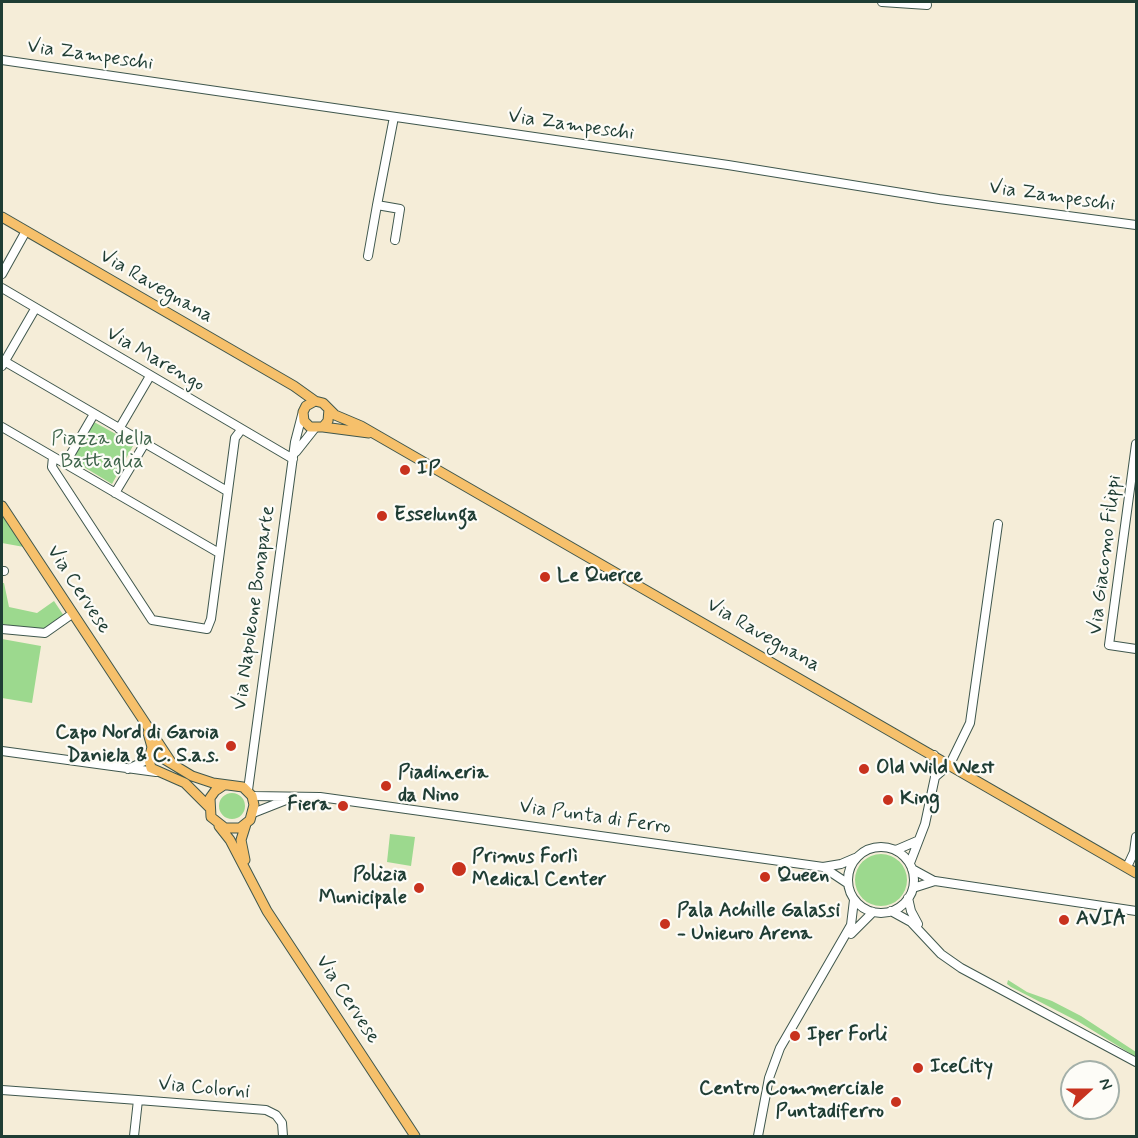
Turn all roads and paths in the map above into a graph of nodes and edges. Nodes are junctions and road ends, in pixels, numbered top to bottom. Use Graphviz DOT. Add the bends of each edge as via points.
graph roads {
  1 [pos="882,2"];
  2 [pos="927,5"];
  3 [pos="2,60"];
  4 [pos="394,117"];
  5 [pos="377,205"];
  6 [pos="2,217"];
  7 [pos="1137,225"];
  8 [pos="26,231"];
  9 [pos="395,240"];
  10 [pos="368,256"];
  11 [pos="2,273"];
  12 [pos="2,288"];
  13 [pos="35,309"];
  14 [pos="3,363"];
  15 [pos="150,376"];
  16 [pos="294,386"];
  17 [pos="315,401"];
  18 [pos="329,409"];
  19 [pos="303,412"];
  20 [pos="94,414"];
  21 [pos="2,427"];
  22 [pos="319,427"];
  23 [pos="119,429"];
  24 [pos="241,430"];
  25 [pos="371,433"];
  26 [pos="145,443"];
  27 [pos="1137,444"];
  28 [pos="294,456"];
  29 [pos="53,457"];
  30 [pos="65,464"];
  31 [pos="227,491"];
  32 [pos="115,493"];
  33 [pos="2,506"];
  34 [pos="999,524"];
  35 [pos="219,553"];
  36 [pos="72,614"];
  37 [pos="2,629"];
  38 [pos="1137,649"];
  39 [pos="144,723"];
  40 [pos="2,751"];
  41 [pos="934,755"];
  42 [pos="149,759"];
  43 [pos="171,762"];
  44 [pos="950,764"];
  45 [pos="249,767"];
  46 [pos="126,770"];
  47 [pos="156,772"];
  48 [pos="935,777"];
  49 [pos="235,784"];
  50 [pos="224,785"];
  51 [pos="250,793"];
  52 [pos="297,796"];
  53 [pos="209,807"];
  54 [pos="253,813"];
  55 [pos="246,824"];
  56 [pos="219,826"];
  57 [pos="1137,837"];
  58 [pos="917,841"];
  59 [pos="896,850"];
  60 [pos="856,857"];
  61 [pos="911,866"];
  62 [pos="823,867"];
  63 [pos="1126,867"];
  64 [pos="1137,873"];
  65 [pos="935,881"];
  66 [pos="252,882"];
  67 [pos="847,883"];
  68 [pos="913,888"];
  69 [pos="908,898"];
  70 [pos="854,900"];
  71 [pos="891,911"];
  72 [pos="1137,911"];
  73 [pos="873,912"];
  74 [pos="931,943"];
  75 [pos="837,951"];
  76 [pos="1137,1064"];
  77 [pos="2,1090"];
  78 [pos="138,1100"];
  79 [pos="134,1137"];
  80 [pos="283,1137"];
  81 [pos="415,1137"];
  82 [pos="758,1137"];
  1 -- 2 [label="street"];
  3 -- 4 [label="street, Via Zampeschi"];
  4 -- 5 [label="street"];
  4 -- 7 [label="street, Via Zampeschi"];
  5 -- 9 [label="street" via="400,209"];
  5 -- 10 [label="street"];
  6 -- 8 [label="main road, Via Ravegnana"];
  8 -- 11 [label="street"];
  8 -- 16 [label="main road, Via Ravegnana"];
  12 -- 13 [label="street, Via Marengo"];
  13 -- 14 [label="street"];
  13 -- 15 [label="street, Via Marengo"];
  14 -- 20 [label="street"];
  15 -- 23 [label="street"];
  15 -- 24 [label="street, Via Marengo"];
  16 -- 17 [label="main road, Via Ravegnana"];
  16 -- 19 [label="main road"];
  17 -- 18 [label="main road"];
  17 -- 19 [label="main road"];
  18 -- 22 [label="main road" via="328,421"];
  18 -- 25 [label="main road, Via Ravegnana"];
  19 -- 22 [label="main road" via="307,424"];
  19 -- 28 [label="street, Via Napoleone Bonaparte"];
  20 -- 23 [label="street"];
  20 -- 30 [label="street"];
  21 -- 29 [label="street"];
  22 -- 25 [label="main road, Via Ravegnana"];
  22 -- 28 [label="street, Via Napoleone Bonaparte"];
  23 -- 26 [label="street"];
  24 -- 28 [label="street, Via Marengo"];
  24 -- 31 [label="street" via="235,438"];
  25 -- 41 [label="main road, Via Ravegnana"];
  26 -- 31 [label="street"];
  26 -- 32 [label="street"];
  27 -- 38 [label="street, Via Giacomo Filippi" via="1109,645"];
  28 -- 45 [label="street, Via Napoleone Bonaparte"];
  29 -- 30 [label="street"];
  29 -- 35 [label="street" via="52,467 152,620 207,629"];
  30 -- 32 [label="street"];
  31 -- 35 [label="street"];
  32 -- 35 [label="street"];
  33 -- 36 [label="main road, Via Cervese"];
  34 -- 44 [label="street" via="970,723"];
  36 -- 37 [label="street" via="45,633"];
  36 -- 39 [label="main road, Via Cervese"];
  39 -- 42 [label="main road, Via Cervese" via="151,743"];
  39 -- 43 [label="main road, Via Cervese"];
  40 -- 46 [label="street"];
  41 -- 44 [label="main road, Via Ravegnana"];
  41 -- 48 [label="street"];
  42 -- 43 [label="main road, Via Cervese" via="159,756"];
  42 -- 46 [label="street"];
  42 -- 47 [label="main road, Via Cervese"];
  43 -- 50 [label="main road, Via Cervese" via="192,776"];
  44 -- 48 [label="street"];
  44 -- 63 [label="main road, Via Ravegnana"];
  45 -- 49 [label="street"];
  45 -- 51 [label="street, Via Napoleone Bonaparte"];
  46 -- 47 [label="street"];
  47 -- 53 [label="main road, Via Cervese" via="185,783"];
  48 -- 58 [label="street" via="925,824"];
  49 -- 50 [label="main road, Via Cervese"];
  49 -- 51 [label="main road, Via Cervese"];
  50 -- 53 [label="main road" via="212,794"];
  51 -- 52 [label="street, Via Punta di Ferro"];
  51 -- 54 [label="main road"];
  52 -- 54 [label="street, Via Punta di Ferro"];
  52 -- 62 [label="street, Via Punta di Ferro"];
  53 -- 56 [label="main road, Via Cervese"];
  54 -- 55 [label="main road, Via Cervese"];
  55 -- 56 [label="main road" via="233,829"];
  55 -- 66 [label="main road, Via Cervese" via="241,840"];
  56 -- 66 [label="main road, Via Cervese"];
  57 -- 63 [label="street"];
  58 -- 59 [label="street"];
  58 -- 61 [label="street"];
  59 -- 60 [label="street" via="875,846"];
  59 -- 61 [label="street"];
  60 -- 62 [label="street"];
  60 -- 67 [label="street"];
  61 -- 65 [label="street"];
  61 -- 68 [label="street"];
  62 -- 67 [label="street, Via Punta di Ferro"];
  63 -- 64 [label="main road, Via Ravegnana"];
  65 -- 68 [label="street"];
  65 -- 72 [label="street"];
  66 -- 81 [label="main road, Via Cervese"];
  67 -- 70 [label="street"];
  68 -- 69 [label="street"];
  69 -- 71 [label="street"];
  69 -- 74 [label="street" via="913,917"];
  70 -- 73 [label="street"];
  70 -- 75 [label="street" via="851,925"];
  71 -- 73 [label="street"];
  71 -- 74 [label="street" via="911,922"];
  73 -- 75 [label="street"];
  74 -- 76 [label="street" via="960,968"];
  75 -- 82 [label="street" via="780,1048 769,1078"];
  77 -- 78 [label="street, Via Colorni"];
  78 -- 79 [label="street"];
  78 -- 80 [label="street, Via Colorni" via="266,1110 282,1123"];
}
